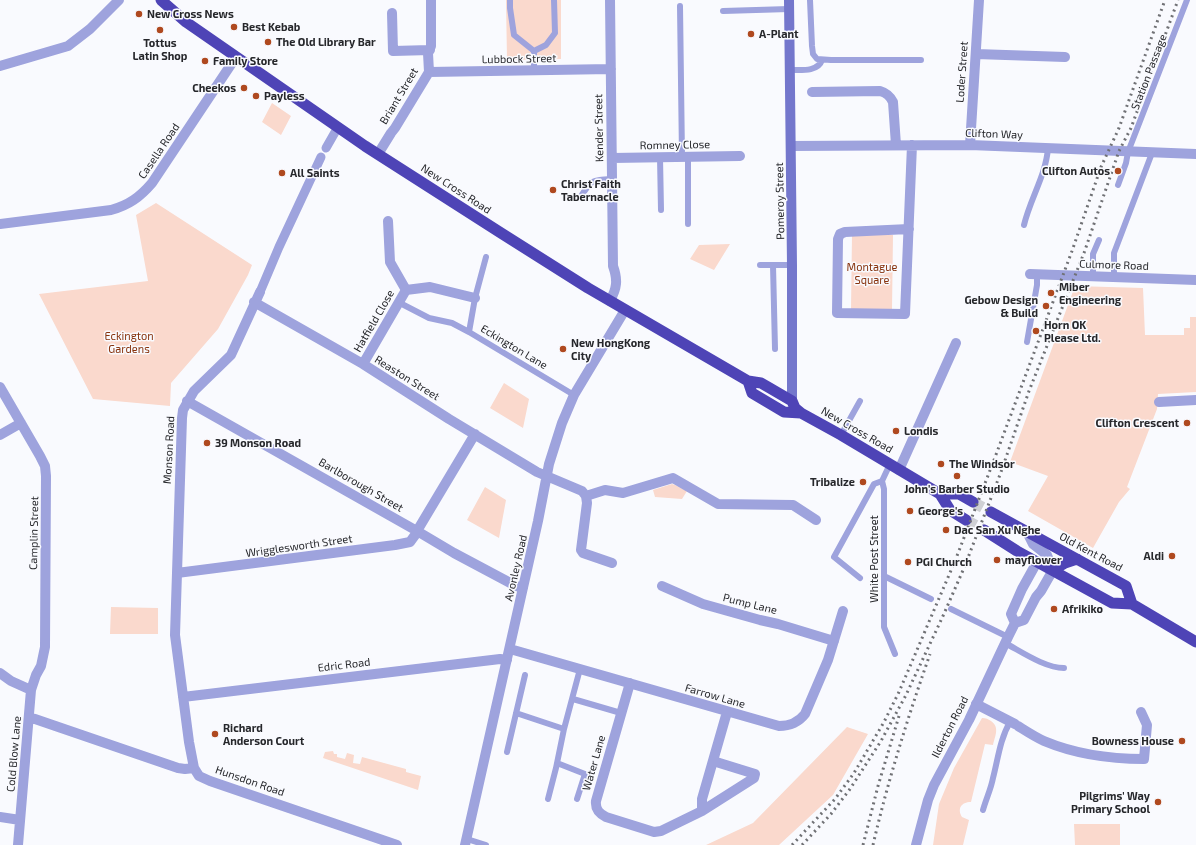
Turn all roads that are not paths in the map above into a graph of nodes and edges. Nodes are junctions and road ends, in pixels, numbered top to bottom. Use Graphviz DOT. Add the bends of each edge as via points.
graph roads {
  1 [pos="119,0"];
  2 [pos="161,0"];
  3 [pos="431,0"];
  4 [pos="510,0"];
  5 [pos="554,0"];
  6 [pos="610,0"];
  7 [pos="810,0"];
  8 [pos="979,0"];
  9 [pos="1187,0"];
  10 [pos="789,5"];
  11 [pos="680,6"];
  12 [pos="723,11"];
  13 [pos="392,13"];
  14 [pos="430,50"];
  15 [pos="534,51"];
  16 [pos="976,54"];
  17 [pos="236,57"];
  18 [pos="1065,57"];
  19 [pos="822,60"];
  20 [pos="921,60"];
  21 [pos="0,66"];
  22 [pos="611,69"];
  23 [pos="534,70"];
  24 [pos="790,70"];
  25 [pos="429,72"];
  26 [pos="812,92"];
  27 [pos="338,127"];
  28 [pos="896,145"];
  29 [pos="912,145"];
  30 [pos="970,145"];
  31 [pos="791,146"];
  32 [pos="326,148"];
  33 [pos="1048,148"];
  34 [pos="1128,152"];
  35 [pos="1152,153"];
  36 [pos="378,154"];
  37 [pos="1196,154"];
  38 [pos="321,156"];
  39 [pos="740,156"];
  40 [pos="660,157"];
  41 [pos="685,157"];
  42 [pos="612,158"];
  43 [pos="612,179"];
  44 [pos="1118,185"];
  45 [pos="580,198"];
  46 [pos="661,210"];
  47 [pos="388,221"];
  48 [pos="0,224"];
  49 [pos="688,224"];
  50 [pos="1024,226"];
  51 [pos="909,229"];
  52 [pos="1099,240"];
  53 [pos="486,257"];
  54 [pos="760,265"];
  55 [pos="773,265"];
  56 [pos="792,265"];
  57 [pos="1034,274"];
  58 [pos="1093,276"];
  59 [pos="1114,277"];
  60 [pos="1196,280"];
  61 [pos="406,290"];
  62 [pos="260,292"];
  63 [pos="475,298"];
  64 [pos="610,301"];
  65 [pos="254,302"];
  66 [pos="398,302"];
  67 [pos="625,310"];
  68 [pos="469,332"];
  69 [pos="1027,342"];
  70 [pos="956,343"];
  71 [pos="775,349"];
  72 [pos="363,364"];
  73 [pos="748,382"];
  74 [pos="0,387"];
  75 [pos="574,395"];
  76 [pos="1196,400"];
  77 [pos="187,401"];
  78 [pos="792,401"];
  79 [pos="860,401"];
  80 [pos="1159,402"];
  81 [pos="800,413"];
  82 [pos="21,423"];
  83 [pos="475,434"];
  84 [pos="0,435"];
  85 [pos="841,435"];
  86 [pos="895,467"];
  87 [pos="547,476"];
  88 [pos="882,481"];
  89 [pos="940,494"];
  90 [pos="586,496"];
  91 [pos="973,502"];
  92 [pos="991,512"];
  93 [pos="816,520"];
  94 [pos="966,520"];
  95 [pos="984,530"];
  96 [pos="418,531"];
  97 [pos="1027,532"];
  98 [pos="1077,559"];
  99 [pos="1037,562"];
  100 [pos="612,563"];
  101 [pos="1053,570"];
  102 [pos="177,573"];
  103 [pos="884,576"];
  104 [pos="860,578"];
  105 [pos="662,586"];
  106 [pos="523,588"];
  107 [pos="932,599"];
  108 [pos="1132,604"];
  109 [pos="951,609"];
  110 [pos="843,611"];
  111 [pos="1015,623"];
  112 [pos="1006,640"];
  113 [pos="834,641"];
  114 [pos="1196,642"];
  115 [pos="510,649"];
  116 [pos="894,654"];
  117 [pos="507,660"];
  118 [pos="1064,668"];
  119 [pos="580,669"];
  120 [pos="0,673"];
  121 [pos="525,675"];
  122 [pos="630,683"];
  123 [pos="31,690"];
  124 [pos="183,697"];
  125 [pos="573,698"];
  126 [pos="976,704"];
  127 [pos="727,712"];
  128 [pos="1141,712"];
  129 [pos="516,713"];
  130 [pos="621,713"];
  131 [pos="29,718"];
  132 [pos="1014,724"];
  133 [pos="564,729"];
  134 [pos="507,752"];
  135 [pos="713,761"];
  136 [pos="558,762"];
  137 [pos="194,768"];
  138 [pos="548,799"];
  139 [pos="577,799"];
  140 [pos="984,810"];
  141 [pos="702,811"];
  142 [pos="0,817"];
  143 [pos="20,820"];
  144 [pos="466,842"];
  145 [pos="18,845"];
  146 [pos="397,845"];
  147 [pos="486,845"];
  148 [pos="916,845"];
  1 -- 21 [label="street" via="90,29 68,46"];
  2 -- 17 [label="highway, New Cross Road" via="186,22"];
  3 -- 14 [label="street, Briant Street"];
  4 -- 15 [label="lane" via="514,35"];
  5 -- 15 [label="lane" via="555,33 546,45"];
  6 -- 22 [label="street, Kender Street"];
  7 -- 19 [label="lane" via="813,54"];
  8 -- 16 [label="street, Loder Street"];
  9 -- 34 [label="lane, Station Passage"];
  10 -- 12 [label="lane"];
  10 -- 24 [label="main road, Pomeroy Street"];
  11 -- 41 [label="lane"];
  13 -- 14 [label="street" via="393,51"];
  14 -- 25 [label="street, Briant Street"];
  15 -- 23 [label="lane"];
  16 -- 18 [label="street"];
  16 -- 30 [label="street, Loder Street"];
  17 -- 27 [label="highway, New Cross Road"];
  17 -- 48 [label="street, Casella Road" via="152,183 137,199 111,210"];
  19 -- 20 [label="lane"];
  19 -- 24 [label="lane" via="821,64 814,68"];
  22 -- 23 [label="street, Lubbock Street"];
  22 -- 42 [label="street, Kender Street"];
  23 -- 25 [label="street, Lubbock Street"];
  24 -- 31 [label="main road, Pomeroy Street"];
  25 -- 36 [label="street, Briant Street"];
  26 -- 28 [label="street" via="886,93 893,102"];
  27 -- 32 [label="street, Monson Road"];
  27 -- 36 [label="highway, New Cross Road"];
  28 -- 29 [label="street, Clifton Way"];
  28 -- 31 [label="street, Clifton Way"];
  29 -- 30 [label="street, Clifton Way"];
  29 -- 51 [label="street"];
  30 -- 33 [label="street, Clifton Way"];
  31 -- 56 [label="main road, Pomeroy Street"];
  32 -- 38 [label="lane, Monson Road"];
  33 -- 34 [label="street, Clifton Way"];
  33 -- 50 [label="lane" via="1045,166"];
  34 -- 35 [label="street, Clifton Way"];
  34 -- 44 [label="lane, Station Passage"];
  35 -- 37 [label="street, Clifton Way"];
  35 -- 59 [label="lane" via="1114,253"];
  36 -- 64 [label="highway, New Cross Road"];
  38 -- 62 [label="street, Monson Road"];
  39 -- 41 [label="street, Romney Close"];
  40 -- 41 [label="street, Romney Close"];
  40 -- 42 [label="street, Romney Close"];
  40 -- 46 [label="lane"];
  41 -- 49 [label="lane"];
  42 -- 43 [label="street, Kender Street"];
  43 -- 45 [label="lane" via="593,181 588,184"];
  43 -- 64 [label="street, Kender Street" via="613,266 616,290"];
  47 -- 61 [label="street, Hatfield Close" via="390,262"];
  51 -- 51 [label="street" via="905,314 837,313 840,234"];
  52 -- 58 [label="lane" via="1093,254"];
  53 -- 63 [label="lane, Eckington Lane"];
  54 -- 55 [label="lane"];
  55 -- 56 [label="lane"];
  55 -- 71 [label="lane"];
  56 -- 78 [label="main road, Pomeroy Street"];
  57 -- 58 [label="street, Culmore Road"];
  57 -- 69 [label="lane" via="1037,285"];
  58 -- 59 [label="street, Culmore Road"];
  59 -- 60 [label="street, Culmore Road"];
  61 -- 63 [label="street, Hatfield Close" via="430,287"];
  61 -- 66 [label="street, Hatfield Close"];
  62 -- 65 [label="street, Monson Road"];
  63 -- 68 [label="lane, Eckington Lane"];
  64 -- 67 [label="highway, New Cross Road"];
  65 -- 72 [label="street, Reaston Street"];
  65 -- 77 [label="street, Monson Road" via="231,355"];
  66 -- 68 [label="lane" via="429,318 452,323"];
  66 -- 72 [label="street, Hatfield Close"];
  67 -- 73 [label="highway, New Cross Road"];
  67 -- 75 [label="street, Avonley Road"];
  68 -- 75 [label="lane, Eckington Lane"];
  70 -- 86 [label="street"];
  72 -- 83 [label="street, Reaston Street"];
  73 -- 78 [label="highway, New Cross Road" via="761,383"];
  73 -- 81 [label="highway, New Cross Road" via="752,393 784,412"];
  74 -- 82 [label="street, Camplin Street"];
  75 -- 87 [label="street, Avonley Road" via="562,423"];
  76 -- 80 [label="street"];
  77 -- 96 [label="street, Barlborough Street"];
  77 -- 102 [label="street, Monson Road" via="182,418"];
  78 -- 81 [label="highway, New Cross Road"];
  79 -- 85 [label="lane"];
  81 -- 85 [label="highway, New Cross Road"];
  82 -- 84 [label="street"];
  82 -- 123 [label="street, Camplin Street" via="45,466 46,476 45,647 41,666"];
  83 -- 87 [label="street, Reaston Street"];
  83 -- 96 [label="street, Wrigglesworth Street"];
  85 -- 86 [label="highway, New Cross Road"];
  86 -- 88 [label="lane"];
  86 -- 89 [label="highway"];
  87 -- 90 [label="street, Reaston Street" via="582,491"];
  87 -- 106 [label="street, Avonley Road"];
  88 -- 103 [label="lane, White Post Street"];
  88 -- 104 [label="lane" via="872,487 834,557"];
  89 -- 91 [label="highway" via="959,494"];
  89 -- 94 [label="highway" via="950,510"];
  90 -- 93 [label="street" via="605,490 623,493 673,478 718,504 793,505"];
  90 -- 100 [label="street" via="581,550"];
  92 -- 97 [label="highway, Old Kent Road"];
  95 -- 99 [label="highway"];
  96 -- 102 [label="street, Wrigglesworth Street" via="410,542 400,544"];
  96 -- 106 [label="street, Barlborough Street" via="454,553"];
  97 -- 98 [label="highway, Old Kent Road"];
  97 -- 101 [label="street, Old Kent Road" via="1033,544 1047,555"];
  98 -- 101 [label="highway"];
  98 -- 108 [label="highway, Old Kent Road" via="1126,586"];
  99 -- 101 [label="highway"];
  99 -- 111 [label="street, Ilderton Road" via="1011,614"];
  101 -- 108 [label="highway" via="1112,603"];
  101 -- 111 [label="street, Ilderton Road" via="1024,620"];
  102 -- 124 [label="street, Monson Road" via="175,635"];
  103 -- 107 [label="lane"];
  103 -- 116 [label="lane, White Post Street" via="884,627"];
  105 -- 113 [label="street, Pump Lane" via="703,604"];
  106 -- 115 [label="street, Avonley Road"];
  108 -- 114 [label="highway"];
  109 -- 112 [label="lane"];
  110 -- 113 [label="street, Farrow Lane"];
  111 -- 112 [label="street, Ilderton Road"];
  112 -- 118 [label="lane" via="1045,664"];
  112 -- 126 [label="street, Ilderton Road"];
  113 -- 127 [label="street, Farrow Lane" via="805,714 794,724 778,726"];
  115 -- 117 [label="street, Avonley Road"];
  115 -- 119 [label="street, Farrow Lane"];
  117 -- 124 [label="street, Edric Road"];
  117 -- 144 [label="street, Avonley Road"];
  119 -- 122 [label="street, Farrow Lane"];
  119 -- 125 [label="lane"];
  120 -- 123 [label="street"];
  121 -- 129 [label="lane"];
  122 -- 127 [label="street, Farrow Lane"];
  122 -- 130 [label="street, Water Lane"];
  123 -- 131 [label="street, Cold Blow Lane"];
  124 -- 137 [label="street, Monson Road"];
  125 -- 130 [label="lane"];
  125 -- 133 [label="lane"];
  126 -- 132 [label="street"];
  126 -- 148 [label="street, Ilderton Road" via="934,785"];
  127 -- 135 [label="street"];
  128 -- 132 [label="street" via="1146,725 1144,759 1121,759 1081,752 1044,741"];
  129 -- 133 [label="lane"];
  129 -- 134 [label="lane"];
  130 -- 141 [label="street, Water Lane" via="596,802 600,814 661,832"];
  131 -- 137 [label="street" via="178,768"];
  131 -- 143 [label="street, Cold Blow Lane"];
  132 -- 140 [label="lane" via="1001,742"];
  133 -- 136 [label="lane"];
  135 -- 141 [label="street" via="702,799"];
  135 -- 141 [label="street, Water Lane" via="755,774 754,778"];
  136 -- 138 [label="lane"];
  136 -- 139 [label="lane" via="585,774"];
  137 -- 146 [label="street, Hunsdon Road" via="199,776 210,781"];
  142 -- 143 [label="street"];
  143 -- 145 [label="street, Cold Blow Lane"];
  144 -- 147 [label="lane"];
}
